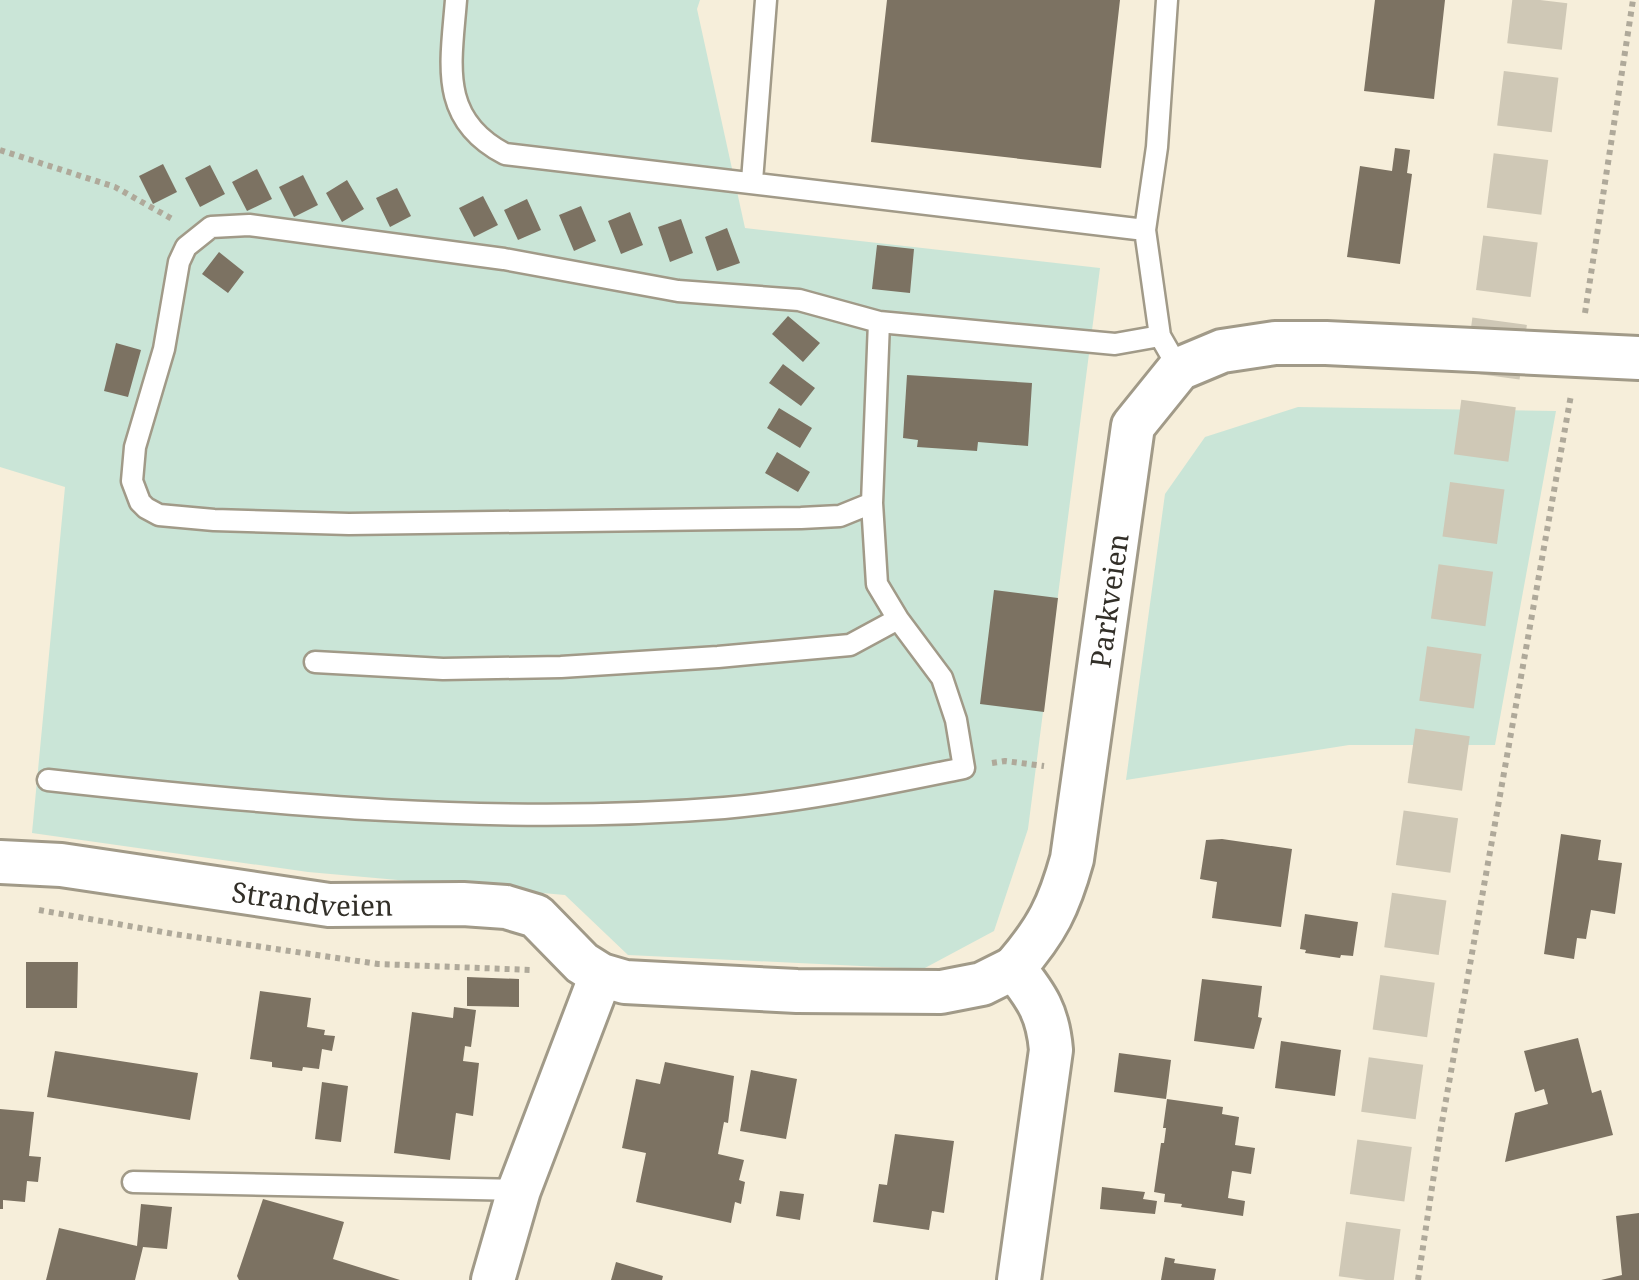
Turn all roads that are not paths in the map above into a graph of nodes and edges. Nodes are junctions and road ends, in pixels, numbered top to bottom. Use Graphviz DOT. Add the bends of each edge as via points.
graph roads {
  1 [pos="456,0"];
  2 [pos="766,0"];
  3 [pos="1167,0"];
  4 [pos="752,181"];
  5 [pos="1145,230"];
  6 [pos="878,322"];
  7 [pos="1169,352"];
  8 [pos="1639,358"];
  9 [pos="872,504"];
  10 [pos="898,619"];
  11 [pos="315,662"];
  12 [pos="48,780"];
  13 [pos="0,862"];
  14 [pos="1014,968"];
  15 [pos="600,975"];
  16 [pos="133,1182"];
  17 [pos="518,1190"];
  18 [pos="493,1280"];
  19 [pos="1019,1280"];
  1 -- 4 [label="lane" via="451,80 456,103 485,143 505,154"];
  2 -- 4 [label="lane"];
  3 -- 5 [label="lane"];
  4 -- 5 [label="lane"];
  5 -- 7 [label="lane"];
  6 -- 7 [label="lane"];
  6 -- 9 [label="lane"];
  6 -- 9 [label="lane" via="799,300 678,290 504,259 224,224 200,234 179,262 132,481 140,502 160,515 214,520 802,518 840,516"];
  7 -- 8 [label="street" via="1275,344"];
  7 -- 14 [label="street, Parkveien" via="1133,426 1072,858 1044,933"];
  9 -- 10 [label="lane" via="877,584"];
  10 -- 11 [label="lane" via="850,645 718,658 444,669"];
  10 -- 12 [label="lane" via="942,678 964,768 724,808 551,815 197,797"];
  13 -- 15 [label="street, Strandveien" via="330,905 506,907 536,916"];
  14 -- 15 [label="street, Strandveien" via="982,984 941,992 656,985"];
  14 -- 19 [label="street" via="1048,1020 1052,1050"];
  15 -- 17 [label="street"];
  16 -- 17 [label="lane"];
  17 -- 18 [label="street"];
}
